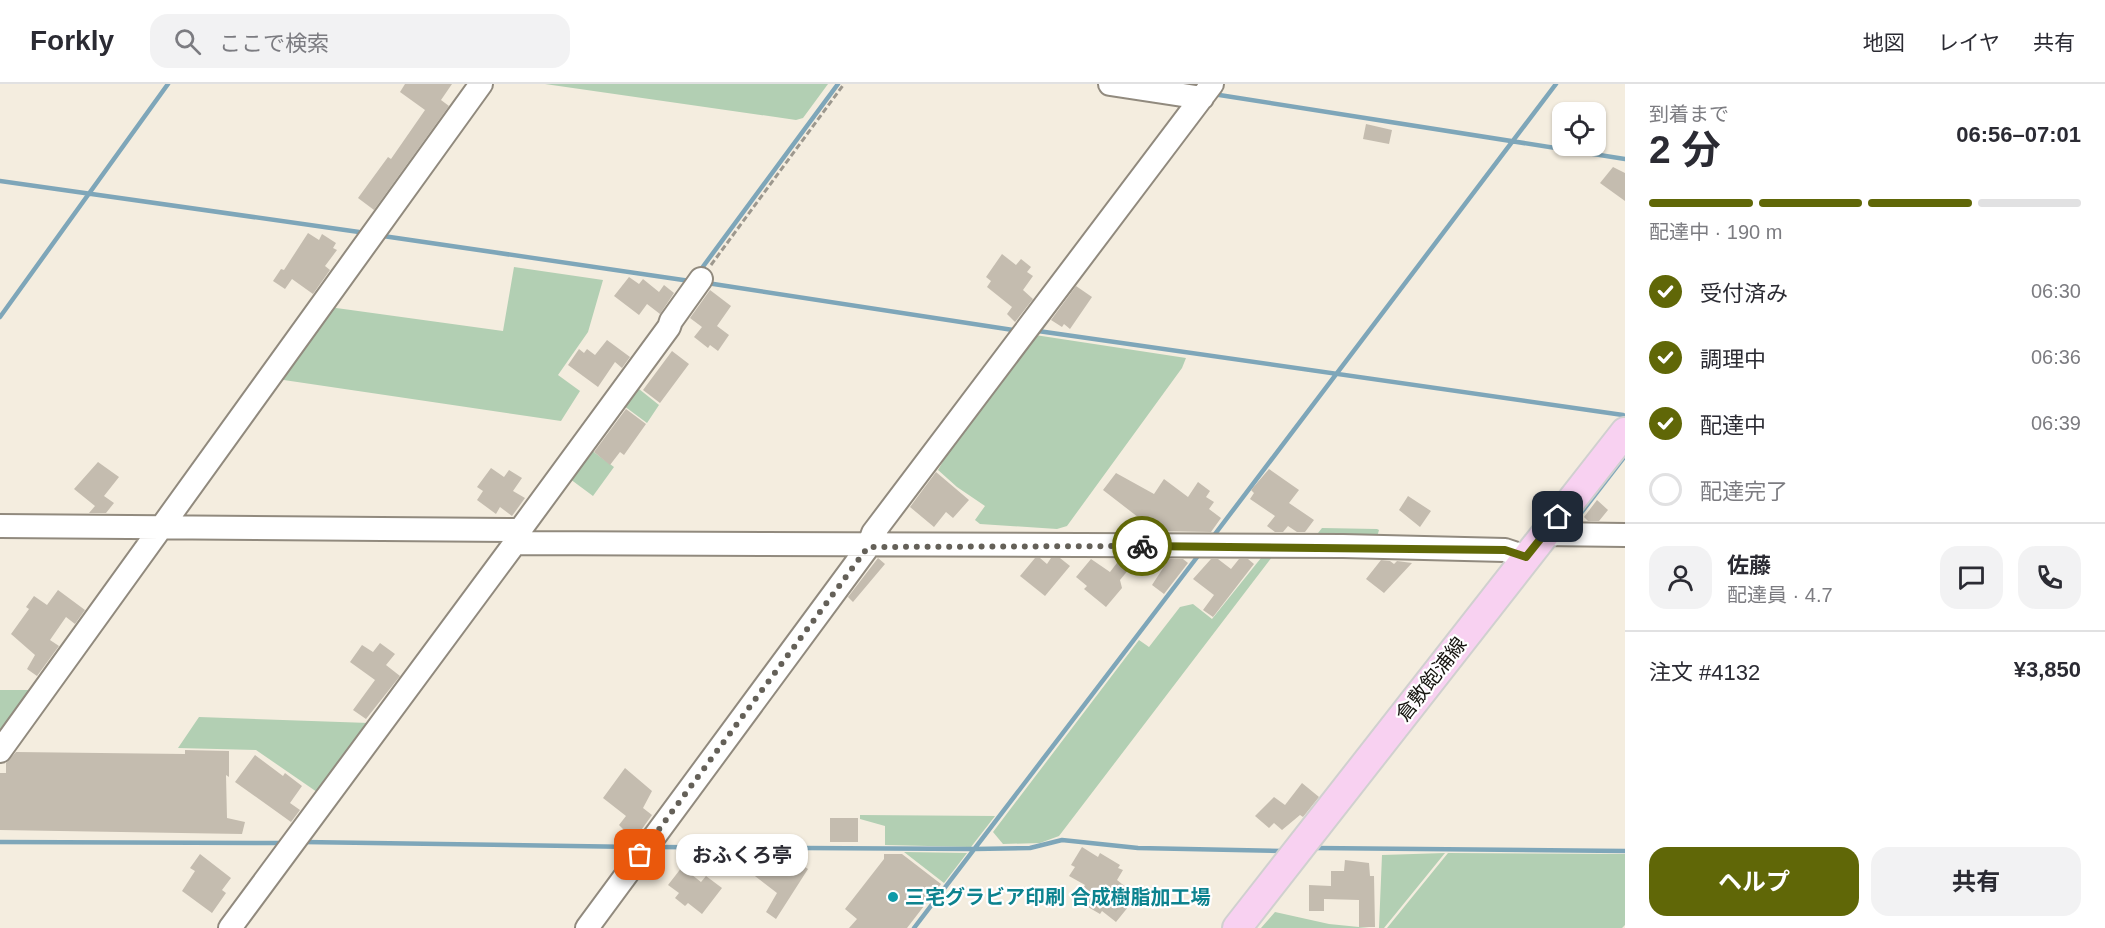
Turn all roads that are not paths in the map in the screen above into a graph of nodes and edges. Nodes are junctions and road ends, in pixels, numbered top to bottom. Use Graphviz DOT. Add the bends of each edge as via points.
graph roads {
  1 [pos="481,84"];
  2 [pos="1110,84"];
  3 [pos="1201,94"];
  4 [pos="699,282"];
  5 [pos="1625,432"];
  6 [pos="0,526"];
  7 [pos="163,527"];
  8 [pos="515,534"];
  9 [pos="1544,534"];
  10 [pos="1625,535"];
  11 [pos="866,543"];
  12 [pos="1526,557"];
  13 [pos="0,751"];
  14 [pos="230,928"];
  15 [pos="587,928"];
  16 [pos="1237,928"];
  1 -- 7 [label="street"];
  2 -- 3 [label="street"];
  3 -- 11 [label="street"];
  4 -- 8 [label="street"];
  5 -- 9 [label="main road, 倉敷飽浦線"];
  6 -- 7 [label="street"];
  7 -- 8 [label="street"];
  7 -- 13 [label="street"];
  8 -- 11 [label="street"];
  8 -- 14 [label="street"];
  9 -- 10 [label="street"];
  9 -- 12 [label="main road, 倉敷飽浦線"];
  11 -- 12 [label="street" via="1505,550"];
  11 -- 15 [label="street"];
  12 -- 16 [label="main road, 倉敷飽浦線"];
}
